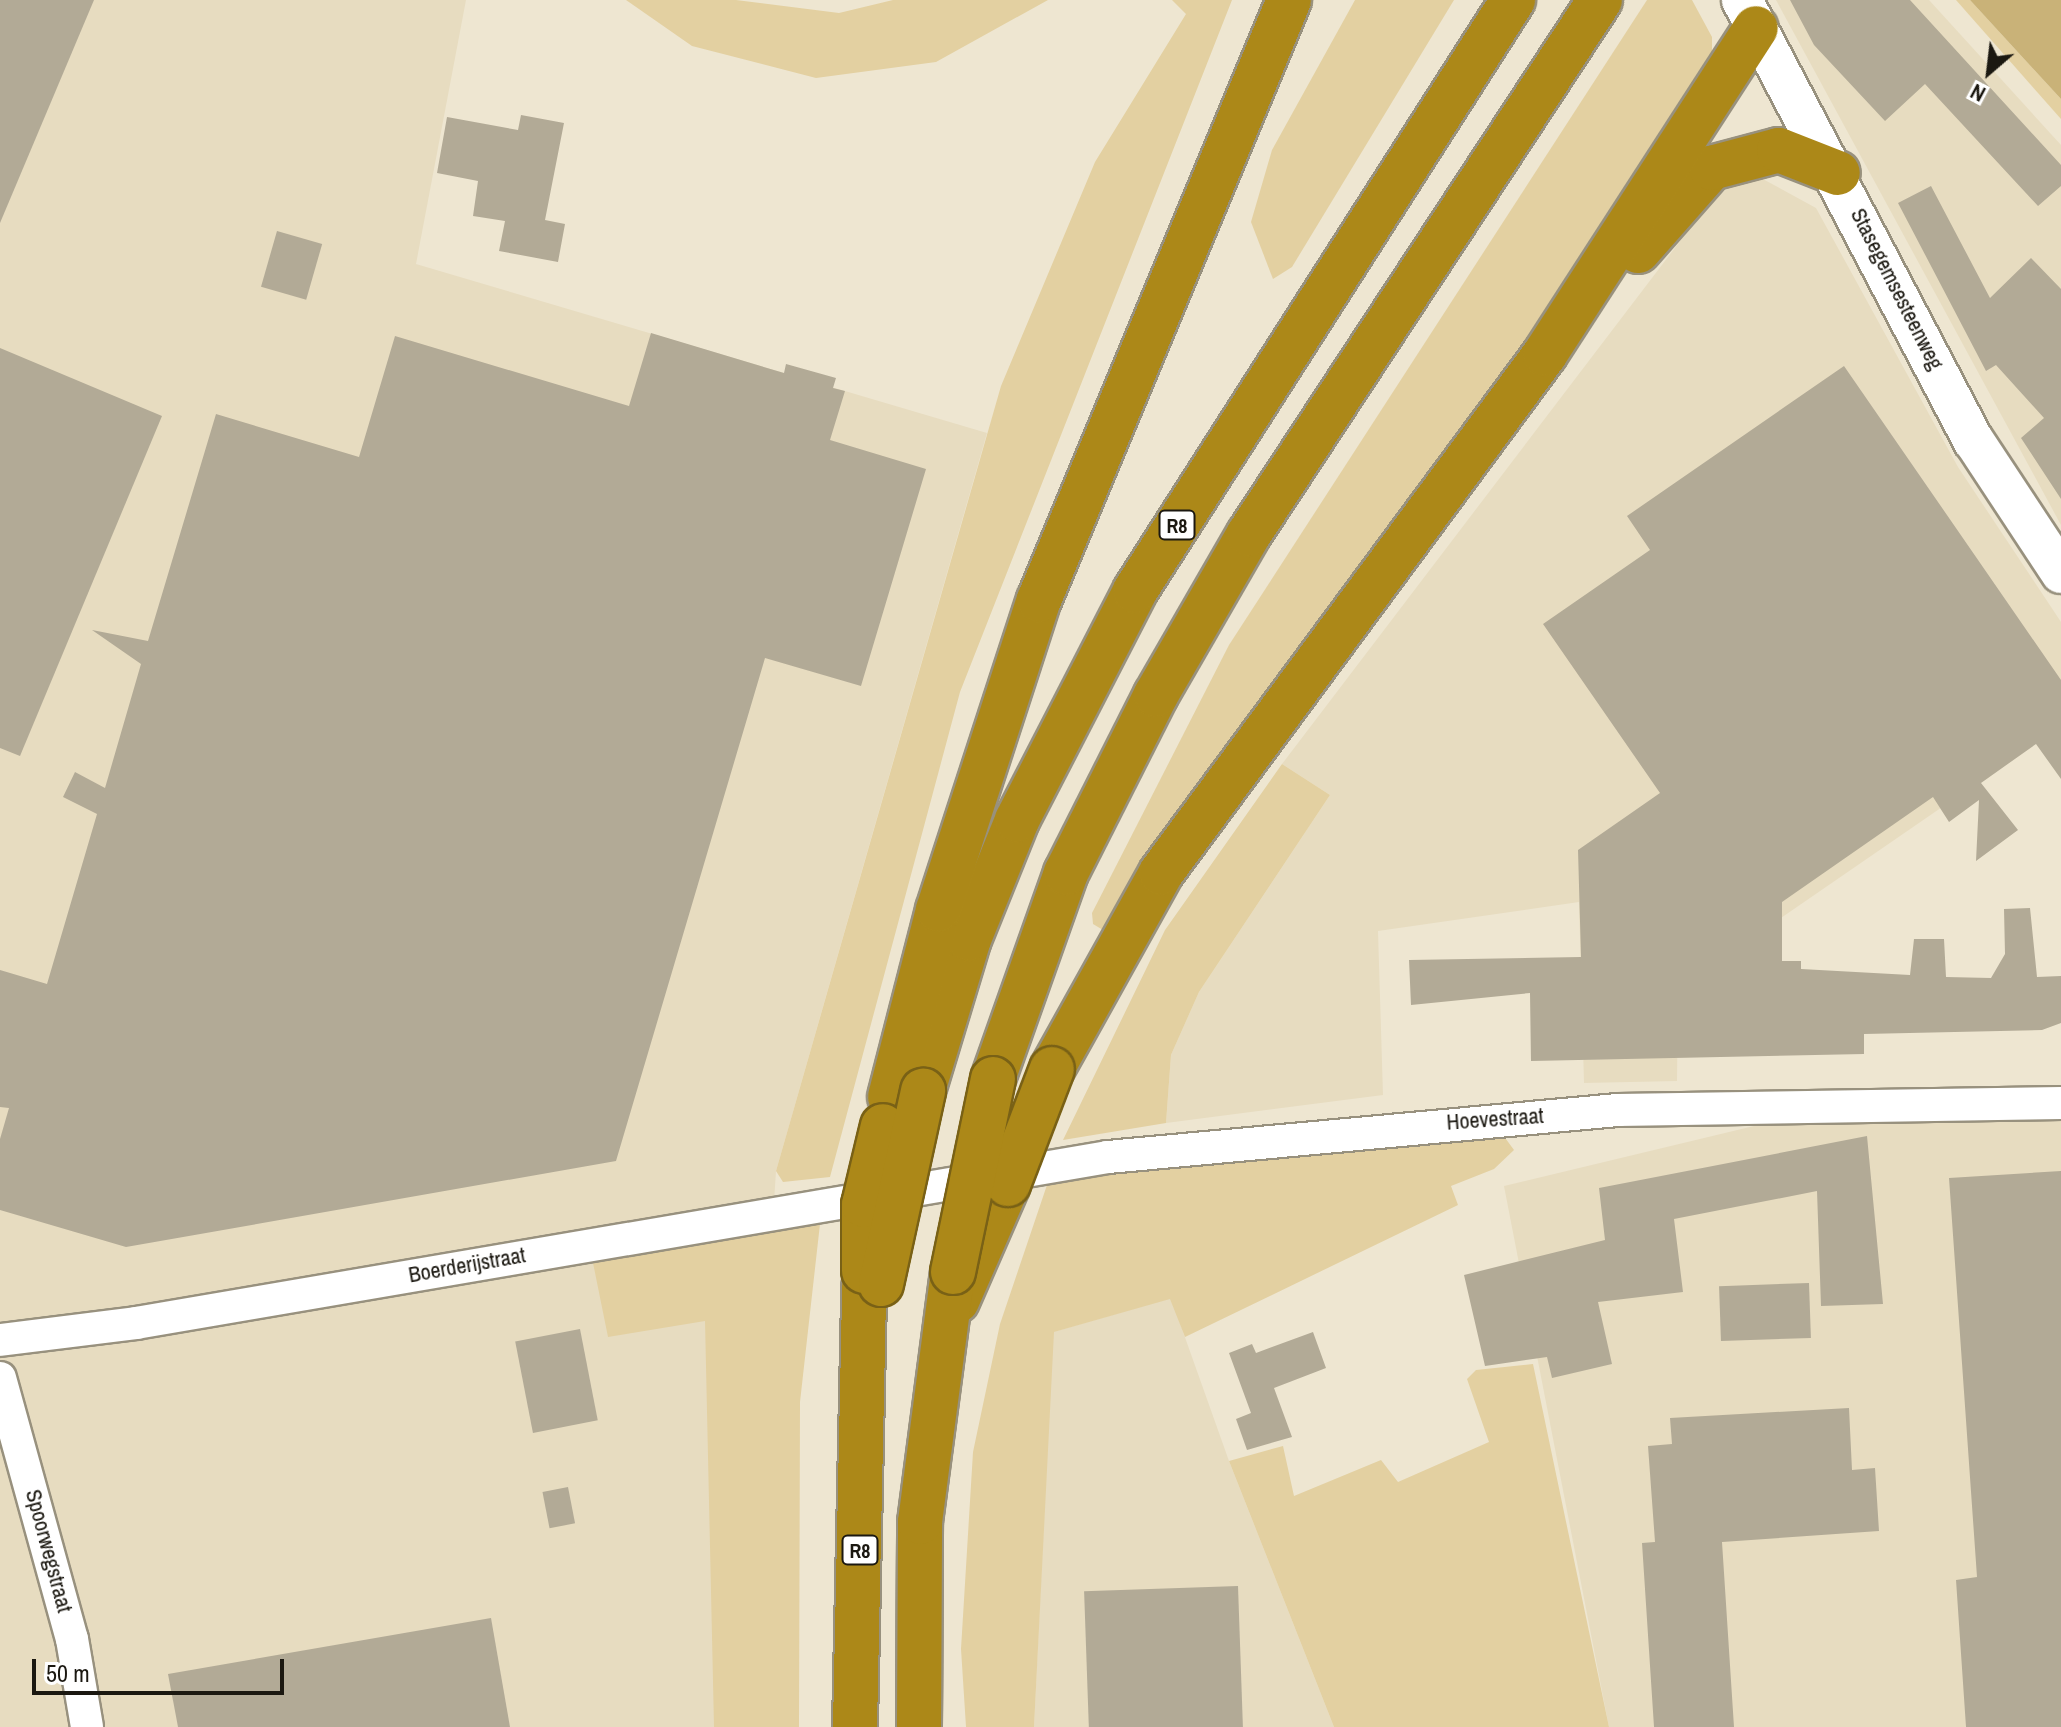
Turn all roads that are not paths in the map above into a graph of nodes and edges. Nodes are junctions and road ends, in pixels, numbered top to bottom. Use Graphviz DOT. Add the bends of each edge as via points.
graph roads {
  1 [pos="1289,0"];
  2 [pos="1513,0"];
  3 [pos="1600,1"];
  4 [pos="1749,14"];
  5 [pos="1838,173"];
  6 [pos="1545,354"];
  7 [pos="2061,573"];
  8 [pos="906,1094"];
  9 [pos="2061,1103"];
  10 [pos="933,1183"];
  11 [pos="962,1270"];
  12 [pos="0,1340"];
  13 [pos="0,1378"];
  14 [pos="87,1727"];
  15 [pos="855,1727"];
  16 [pos="919,1727"];
  1 -- 8 [label="highway" via="1039,600 938,910"];
  2 -- 8 [label="highway, R8" via="1135,591 1017,820"];
  3 -- 11 [label="highway, bridge" via="1257,521 1156,695 1066,873 993,1079"];
  4 -- 5 [label="street, Stasegemsesteenweg"];
  4 -- 6 [label="highway"];
  5 -- 6 [label="highway" via="1779,150 1711,168"];
  5 -- 7 [label="street, Stasegemsesteenweg" via="1974,441"];
  6 -- 11 [label="highway, bridge" via="1161,873 1052,1069"];
  8 -- 15 [label="highway, R8, bridge" via="864,1205 873,1286 864,1374"];
  9 -- 10 [label="street, Hoevestraat" via="1618,1110 1340,1130"];
  10 -- 12 [label="street, Boerderijstraat" via="136,1323"];
  11 -- 16 [label="highway" via="942,1332 920,1522"];
  13 -- 14 [label="street, Spoorwegstraat" via="72,1639"];
}
